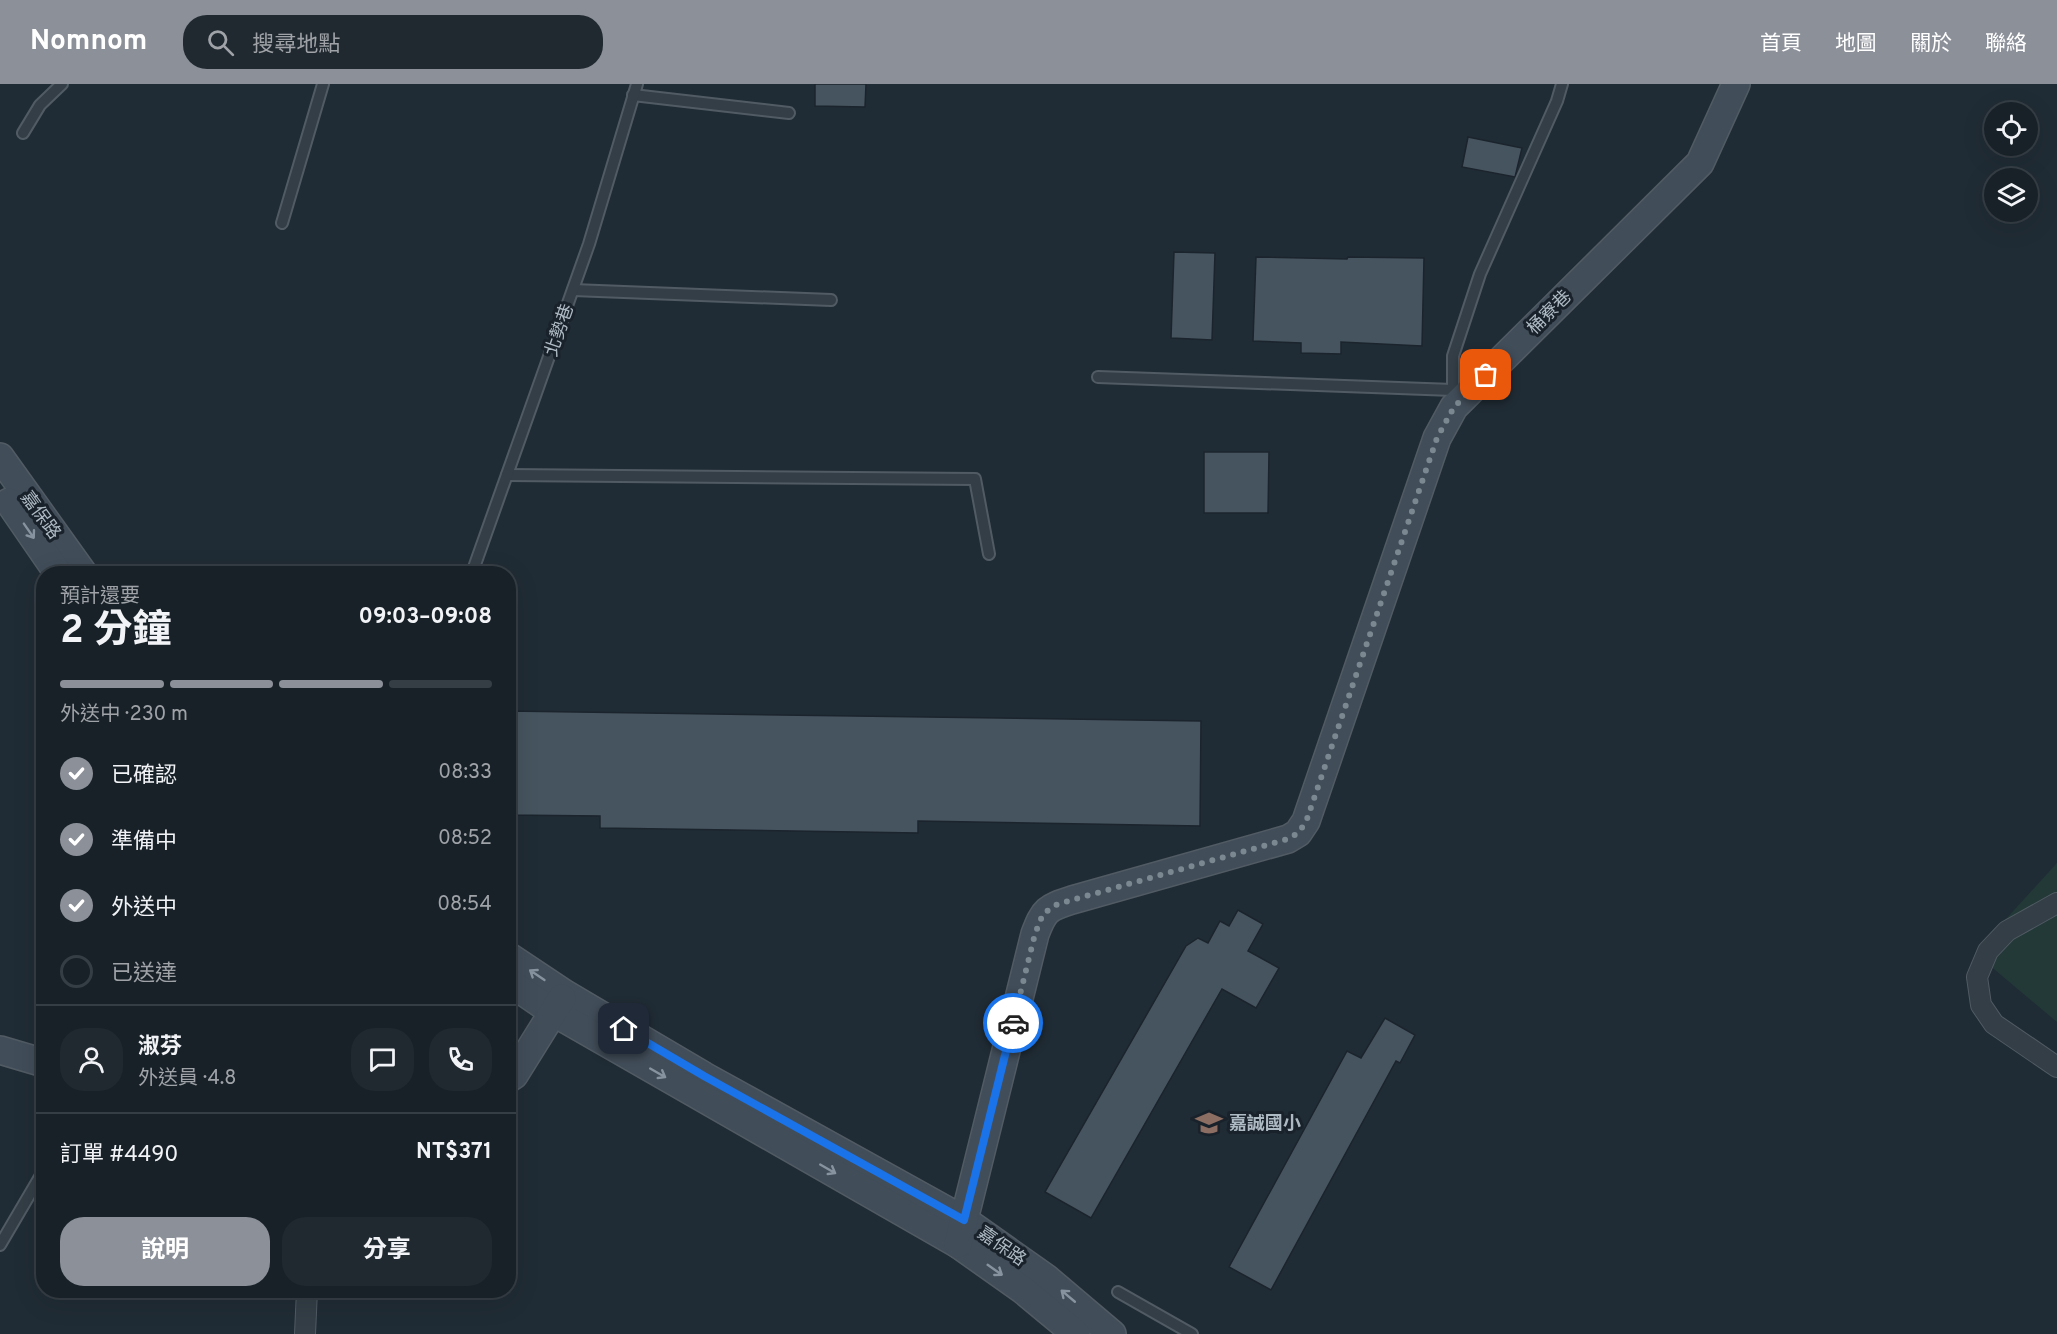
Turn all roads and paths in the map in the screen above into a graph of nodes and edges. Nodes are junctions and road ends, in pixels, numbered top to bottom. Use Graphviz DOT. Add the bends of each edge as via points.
graph roads {
  1 [pos="62,84"];
  2 [pos="323,84"];
  3 [pos="1562,84"];
  4 [pos="1736,84"];
  5 [pos="635,89"];
  6 [pos="789,113"];
  7 [pos="23,133"];
  8 [pos="282,223"];
  9 [pos="573,290"];
  10 [pos="831,300"];
  11 [pos="1098,377"];
  12 [pos="1453,398"];
  13 [pos="0,457"];
  14 [pos="507,475"];
  15 [pos="0,489"];
  16 [pos="989,554"];
  17 [pos="53,566"];
  18 [pos="78,566"];
  19 [pos="474,566"];
  20 [pos="2057,903"];
  21 [pos="516,963"];
  22 [pos="516,984"];
  23 [pos="559,1003"];
  24 [pos="0,1050"];
  25 [pos="36,1061"];
  26 [pos="2057,1067"];
  27 [pos="516,1072"];
  28 [pos="36,1184"];
  29 [pos="961,1232"];
  30 [pos="0,1245"];
  31 [pos="1118,1292"];
  32 [pos="307,1298"];
  33 [pos="305,1334"];
  34 [pos="1076,1334"];
  35 [pos="1112,1334"];
  36 [pos="1192,1334"];
  1 -- 7 [label="lane" via="40,105"];
  2 -- 8 [label="lane"];
  3 -- 12 [label="lane" via="1480,274 1453,356"];
  4 -- 12 [label="street, 桶寮巷" via="1700,162"];
  5 -- 6 [label="lane"];
  5 -- 9 [label="lane, 北勢巷"];
  9 -- 10 [label="lane"];
  9 -- 14 [label="lane, 北勢巷"];
  11 -- 12 [label="lane"];
  12 -- 29 [label="street, 桶寮巷" via="1306,822 1298,833 1056,905 1043,914"];
  13 -- 18 [label="street, 嘉保路"];
  14 -- 16 [label="lane" via="975,479"];
  14 -- 19 [label="lane, 北勢巷"];
  15 -- 17 [label="street, 嘉保路, one-way"];
  20 -- 26 [label="street" via="2007,931 1988,951 1977,977 1981,1005 1994,1024"];
  23 -- 21 [label="street, 嘉保路, one-way"];
  22 -- 23 [label="street, 嘉保路"];
  23 -- 27 [label="street"];
  23 -- 29 [label="street, 嘉保路"];
  24 -- 25 [label="street"];
  28 -- 30 [label="lane"];
  29 -- 34 [label="street, 嘉保路, one-way"];
  35 -- 29 [label="street, 嘉保路, one-way" via="1046,1278"];
  31 -- 36 [label="lane"];
  32 -- 33 [label="street"];
}
